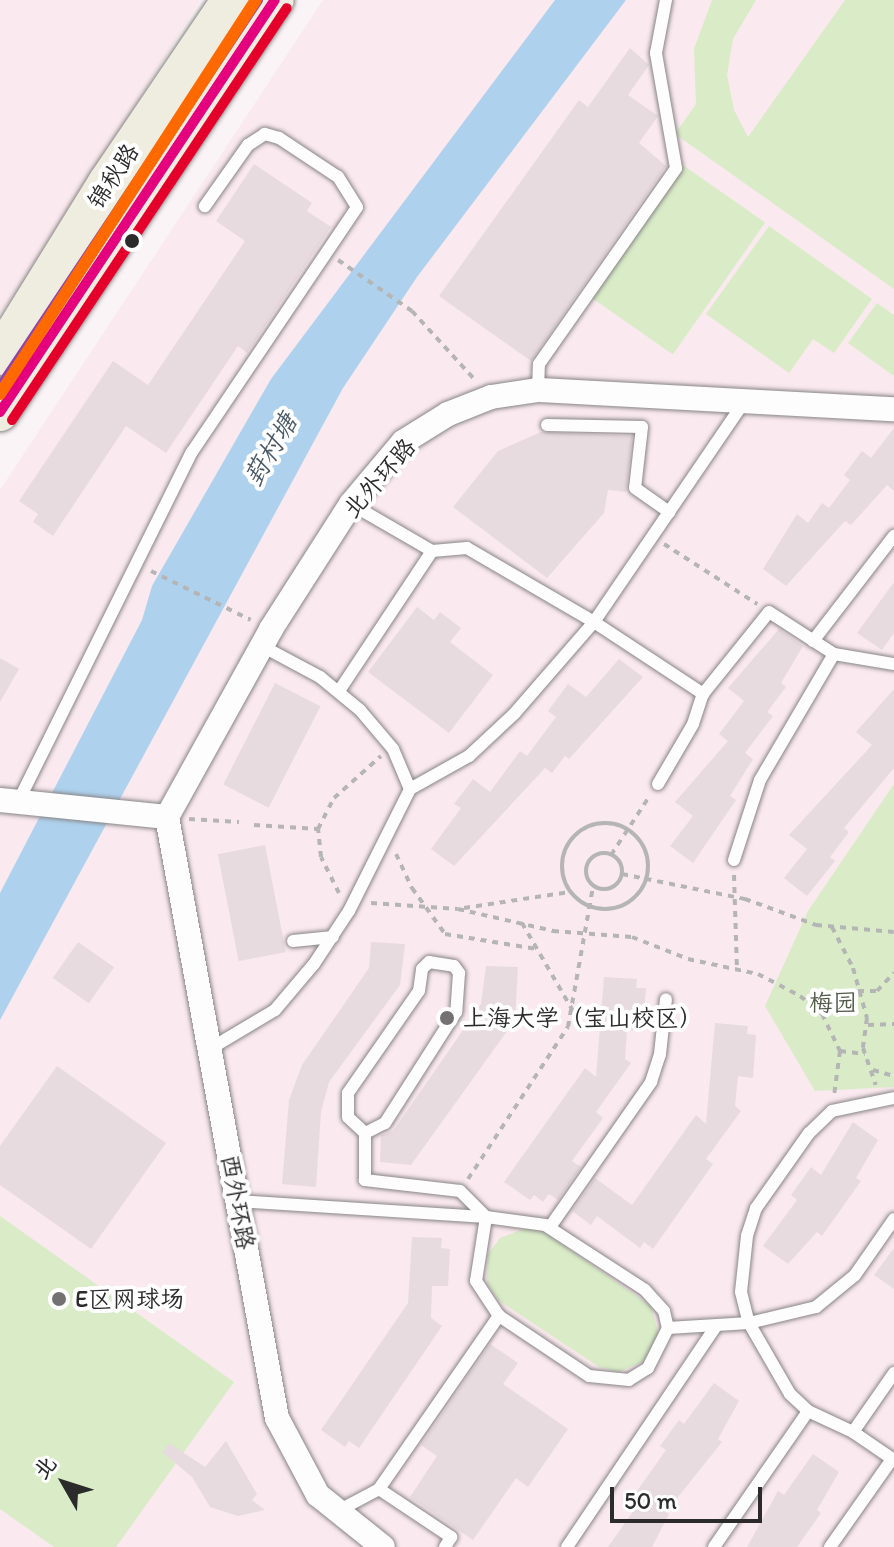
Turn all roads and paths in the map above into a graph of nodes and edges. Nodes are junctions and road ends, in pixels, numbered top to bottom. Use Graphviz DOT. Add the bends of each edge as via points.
graph roads {
  1 [pos="231,0"];
  2 [pos="275,0"];
  3 [pos="666,0"];
  4 [pos="205,206"];
  5 [pos="329,255"];
  6 [pos="0,356"];
  7 [pos="538,390"];
  8 [pos="491,397"];
  9 [pos="745,401"];
  10 [pos="894,409"];
  11 [pos="0,412"];
  12 [pos="547,425"];
  13 [pos="351,504"];
  14 [pos="669,512"];
  15 [pos="652,536"];
  16 [pos="894,536"];
  17 [pos="432,551"];
  18 [pos="137,564"];
  19 [pos="228,608"];
  20 [pos="769,612"];
  21 [pos="594,622"];
  22 [pos="813,641"];
  23 [pos="262,646"];
  24 [pos="834,654"];
  25 [pos="894,664"];
  26 [pos="339,691"];
  27 [pos="703,694"];
  28 [pos="393,749"];
  29 [pos="658,784"];
  30 [pos="410,789"];
  31 [pos="19,802"];
  32 [pos="167,817"];
  33 [pos="239,822"];
  34 [pos="254,825"];
  35 [pos="318,829"];
  36 [pos="628,829"];
  37 [pos="611,855"];
  38 [pos="734,860"];
  39 [pos="387,863"];
  40 [pos="622,874"];
  41 [pos="647,879"];
  42 [pos="593,886"];
  43 [pos="373,890"];
  44 [pos="570,892"];
  45 [pos="733,897"];
  46 [pos="587,906"];
  47 [pos="424,908"];
  48 [pos="458,909"];
  49 [pos="349,911"];
  50 [pos="522,923"];
  51 [pos="832,927"];
  52 [pos="894,932"];
  53 [pos="585,933"];
  54 [pos="333,937"];
  55 [pos="293,941"];
  56 [pos="537,949"];
  57 [pos="737,968"];
  58 [pos="894,973"];
  59 [pos="889,980"];
  60 [pos="894,985"];
  61 [pos="857,989"];
  62 [pos="666,999"];
  63 [pos="573,1011"];
  64 [pos="894,1024"];
  65 [pos="868,1025"];
  66 [pos="213,1047"];
  67 [pos="840,1051"];
  68 [pos="865,1054"];
  69 [pos="873,1070"];
  70 [pos="894,1076"];
  71 [pos="894,1098"];
  72 [pos="877,1099"];
  73 [pos="832,1111"];
  74 [pos="365,1133"];
  75 [pos="460,1191"];
  76 [pos="237,1201"];
  77 [pos="486,1217"];
  78 [pos="894,1219"];
  79 [pos="550,1227"];
  80 [pos="499,1316"];
  81 [pos="749,1323"];
  82 [pos="716,1326"];
  83 [pos="668,1328"];
  84 [pos="894,1373"];
  85 [pos="808,1411"];
  86 [pos="853,1432"];
  87 [pos="893,1459"];
  88 [pos="379,1489"];
  89 [pos="336,1512"];
  90 [pos="383,1547"];
  91 [pos="445,1547"];
  92 [pos="567,1547"];
  93 [pos="714,1547"];
  94 [pos="830,1547"];
  1 -- 6 [label="main road, 锦秋路" via="107,183"];
  2 -- 11 [label="main road, 锦秋路"];
  3 -- 7 [label="lane" via="656,53 676,168 539,364"];
  4 -- 5 [label="lane" via="248,145 265,134 279,138 338,177 355,198 353,218"];
  5 -- 8 [label="path" via="412,311"];
  5 -- 18 [label="lane" via="199,440"];
  7 -- 8 [label="street, 北外环路"];
  7 -- 9 [label="street, 北外环路"];
  8 -- 13 [label="street, 北外环路" via="448,414 403,442"];
  9 -- 10 [label="street, 北外环路"];
  9 -- 14 [label="lane"];
  12 -- 14 [label="lane" via="642,427 635,488"];
  13 -- 17 [label="lane"];
  13 -- 23 [label="street, 北外环路"];
  14 -- 15 [label="lane"];
  15 -- 20 [label="path"];
  15 -- 21 [label="lane"];
  16 -- 22 [label="lane"];
  17 -- 21 [label="lane" via="467,548"];
  17 -- 26 [label="lane"];
  18 -- 19 [label="path"];
  18 -- 31 [label="lane"];
  20 -- 22 [label="lane"];
  20 -- 27 [label="lane"];
  21 -- 27 [label="lane"];
  21 -- 30 [label="lane" via="514,714 469,756"];
  22 -- 24 [label="lane"];
  23 -- 26 [label="lane"];
  23 -- 32 [label="street, 北外环路"];
  24 -- 25 [label="lane"];
  24 -- 38 [label="lane" via="760,780"];
  26 -- 28 [label="lane"];
  27 -- 29 [label="lane" via="693,724"];
  28 -- 30 [label="lane"];
  28 -- 35 [label="path" via="362,767 343,787"];
  29 -- 36 [label="path"];
  30 -- 49 [label="lane"];
  31 -- 32 [label="street"];
  32 -- 33 [label="path"];
  32 -- 66 [label="street, 西外环路"];
  34 -- 35 [label="path"];
  35 -- 49 [label="path" via="321,857"];
  36 -- 37 [label="path"];
  36 -- 41 [label="path" via="646,851"];
  36 -- 44 [label="path" via="601,823 572,839 562,871"];
  37 -- 40 [label="path"];
  37 -- 42 [label="path" via="600,853 589,861 586,874"];
  38 -- 45 [label="path"];
  39 -- 47 [label="path" via="394,849"];
  40 -- 41 [label="path"];
  40 -- 42 [label="path" via="607,889"];
  41 -- 45 [label="path"];
  41 -- 46 [label="path" via="639,894 621,907"];
  42 -- 46 [label="path"];
  43 -- 47 [label="path" via="365,903"];
  44 -- 46 [label="path"];
  44 -- 48 [label="path"];
  45 -- 51 [label="path"];
  45 -- 57 [label="path"];
  46 -- 53 [label="path"];
  47 -- 48 [label="path"];
  47 -- 56 [label="path" via="451,938"];
  48 -- 50 [label="path"];
  49 -- 54 [label="lane"];
  50 -- 53 [label="path"];
  50 -- 56 [label="path"];
  51 -- 52 [label="path"];
  51 -- 61 [label="path" via="849,958"];
  53 -- 57 [label="path" via="632,937 688,959"];
  53 -- 63 [label="path"];
  54 -- 55 [label="lane"];
  54 -- 66 [label="lane" via="275,1010"];
  56 -- 63 [label="path"];
  57 -- 67 [label="path" via="800,996 822,1014"];
  58 -- 59 [label="path"];
  59 -- 60 [label="path"];
  59 -- 61 [label="path" via="877,991"];
  61 -- 65 [label="path"];
  62 -- 79 [label="lane" via="651,1082"];
  63 -- 75 [label="path" via="568,1027"];
  64 -- 65 [label="path"];
  65 -- 68 [label="path"];
  66 -- 76 [label="street, 西外环路"];
  67 -- 68 [label="path"];
  67 -- 73 [label="path"];
  68 -- 69 [label="path"];
  69 -- 70 [label="path"];
  69 -- 72 [label="path"];
  71 -- 72 [label="lane"];
  72 -- 73 [label="lane"];
  73 -- 81 [label="lane" via="809,1133 756,1208 741,1292"];
  74 -- 74 [label="lane" via="385,1123 450,1027 459,973 454,966 429,962 422,969 419,991 348,1093 348,1117"];
  74 -- 75 [label="lane" via="365,1180"];
  75 -- 77 [label="lane"];
  76 -- 77 [label="lane"];
  76 -- 89 [label="street, 西外环路" via="277,1418 306,1478"];
  77 -- 79 [label="lane"];
  77 -- 80 [label="lane" via="476,1281"];
  78 -- 81 [label="lane" via="855,1275 829,1299 800,1313"];
  79 -- 83 [label="lane" via="645,1290 664,1311"];
  80 -- 83 [label="lane" via="589,1376 609,1381 629,1380 648,1368"];
  80 -- 88 [label="lane"];
  81 -- 82 [label="lane"];
  81 -- 85 [label="lane" via="772,1370"];
  82 -- 83 [label="lane"];
  82 -- 92 [label="lane"];
  84 -- 86 [label="lane"];
  85 -- 86 [label="lane"];
  85 -- 93 [label="lane"];
  86 -- 87 [label="lane"];
  87 -- 94 [label="lane"];
  88 -- 89 [label="lane"];
  88 -- 91 [label="lane" via="451,1537"];
  89 -- 90 [label="street, 西外环路"];
}
